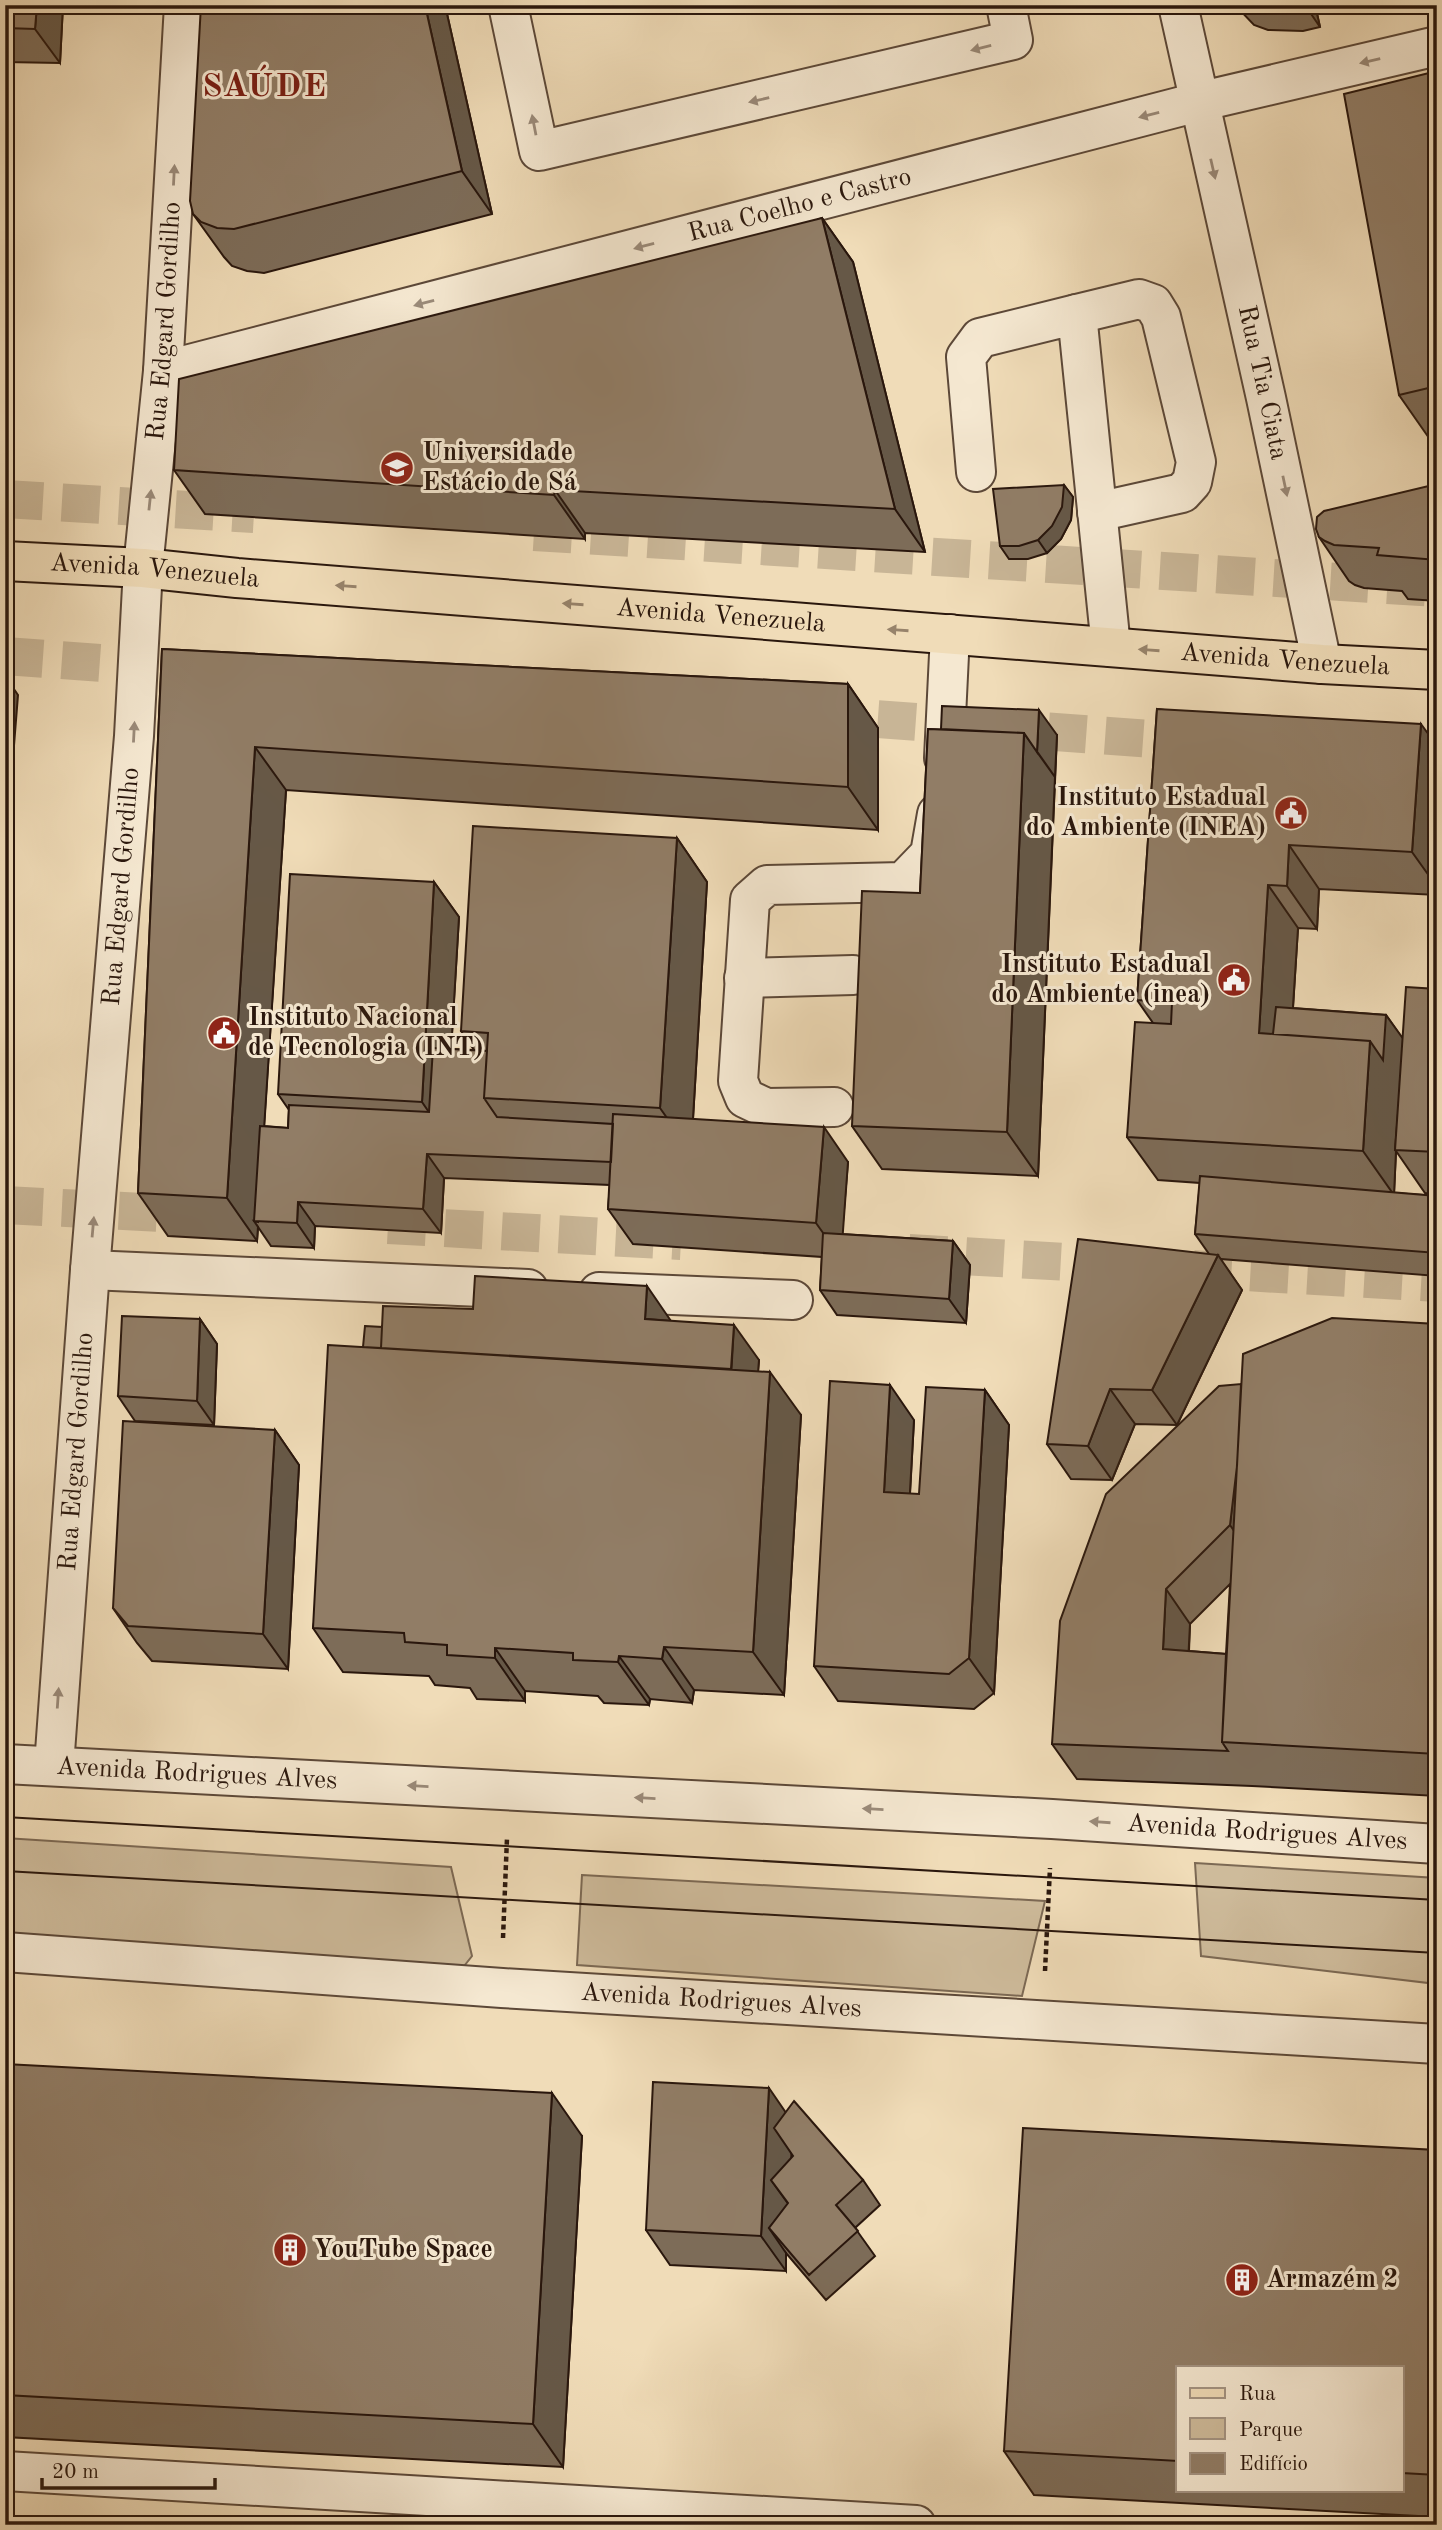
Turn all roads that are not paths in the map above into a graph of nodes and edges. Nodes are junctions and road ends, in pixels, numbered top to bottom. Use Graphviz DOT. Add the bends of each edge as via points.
graph roads {
  1 [pos="184,5"];
  2 [pos="508,5"];
  3 [pos="1006,5"];
  4 [pos="1178,5"];
  5 [pos="1437,46"];
  6 [pos="1198,102"];
  7 [pos="1077,314"];
  8 [pos="163,371"];
  9 [pos="976,472"];
  10 [pos="1097,512"];
  11 [pos="5,561"];
  12 [pos="143,568"];
  13 [pos="950,634"];
  14 [pos="1111,647"];
  15 [pos="1322,664"];
  16 [pos="1437,670"];
  17 [pos="853,975"];
  18 [pos="744,978"];
  19 [pos="834,1107"];
  20 [pos="90,1270"];
  21 [pos="793,1300"];
  22 [pos="5,1764"];
  23 [pos="54,1766"];
  24 [pos="1437,1844"];
  25 [pos="5,1952"];
  26 [pos="1437,2045"];
  27 [pos="5,2472"];
  28 [pos="916,2525"];
  8 -- 1 [label="street, Rua Edgard Gordilho, one-way"];
  3 -- 2 [label="street, one-way" via="1013,40 539,151"];
  4 -- 6 [label="street, Rua Tia Ciata"];
  5 -- 6 [label="street, Rua Coelho e Castro, one-way"];
  6 -- 8 [label="street, Rua Coelho e Castro, one-way"];
  6 -- 15 [label="street, Rua Tia Ciata, one-way"];
  7 -- 9 [label="street" via="980,338 966,357"];
  7 -- 10 [label="street"];
  7 -- 10 [label="street" via="1139,299 1153,304 1161,317 1196,461 1192,482 1182,493"];
  12 -- 8 [label="street, Rua Edgard Gordilho, one-way"];
  10 -- 14 [label="street"];
  11 -- 12 [label="main road, Avenida Venezuela"];
  13 -- 12 [label="main road, Avenida Venezuela, one-way"];
  20 -- 12 [label="street, Rua Edgard Gordilho, one-way" via="134,736"];
  13 -- 14 [label="main road, Avenida Venezuela"];
  13 -- 18 [label="street" via="944,775 930,854 903,882 768,885 750,900"];
  15 -- 14 [label="main road, Avenida Venezuela, one-way"];
  15 -- 16 [label="main road, Avenida Venezuela"];
  17 -- 18 [label="street"];
  18 -- 19 [label="street" via="738,1081 746,1098 766,1108"];
  20 -- 21 [label="street"];
  23 -- 20 [label="street, Rua Edgard Gordilho, one-way"];
  22 -- 23 [label="street, Avenida Rodrigues Alves"];
  24 -- 23 [label="street, Avenida Rodrigues Alves, one-way"];
  25 -- 26 [label="street, Avenida Rodrigues Alves" via="502,1988"];
  27 -- 28 [label="street"];
}
